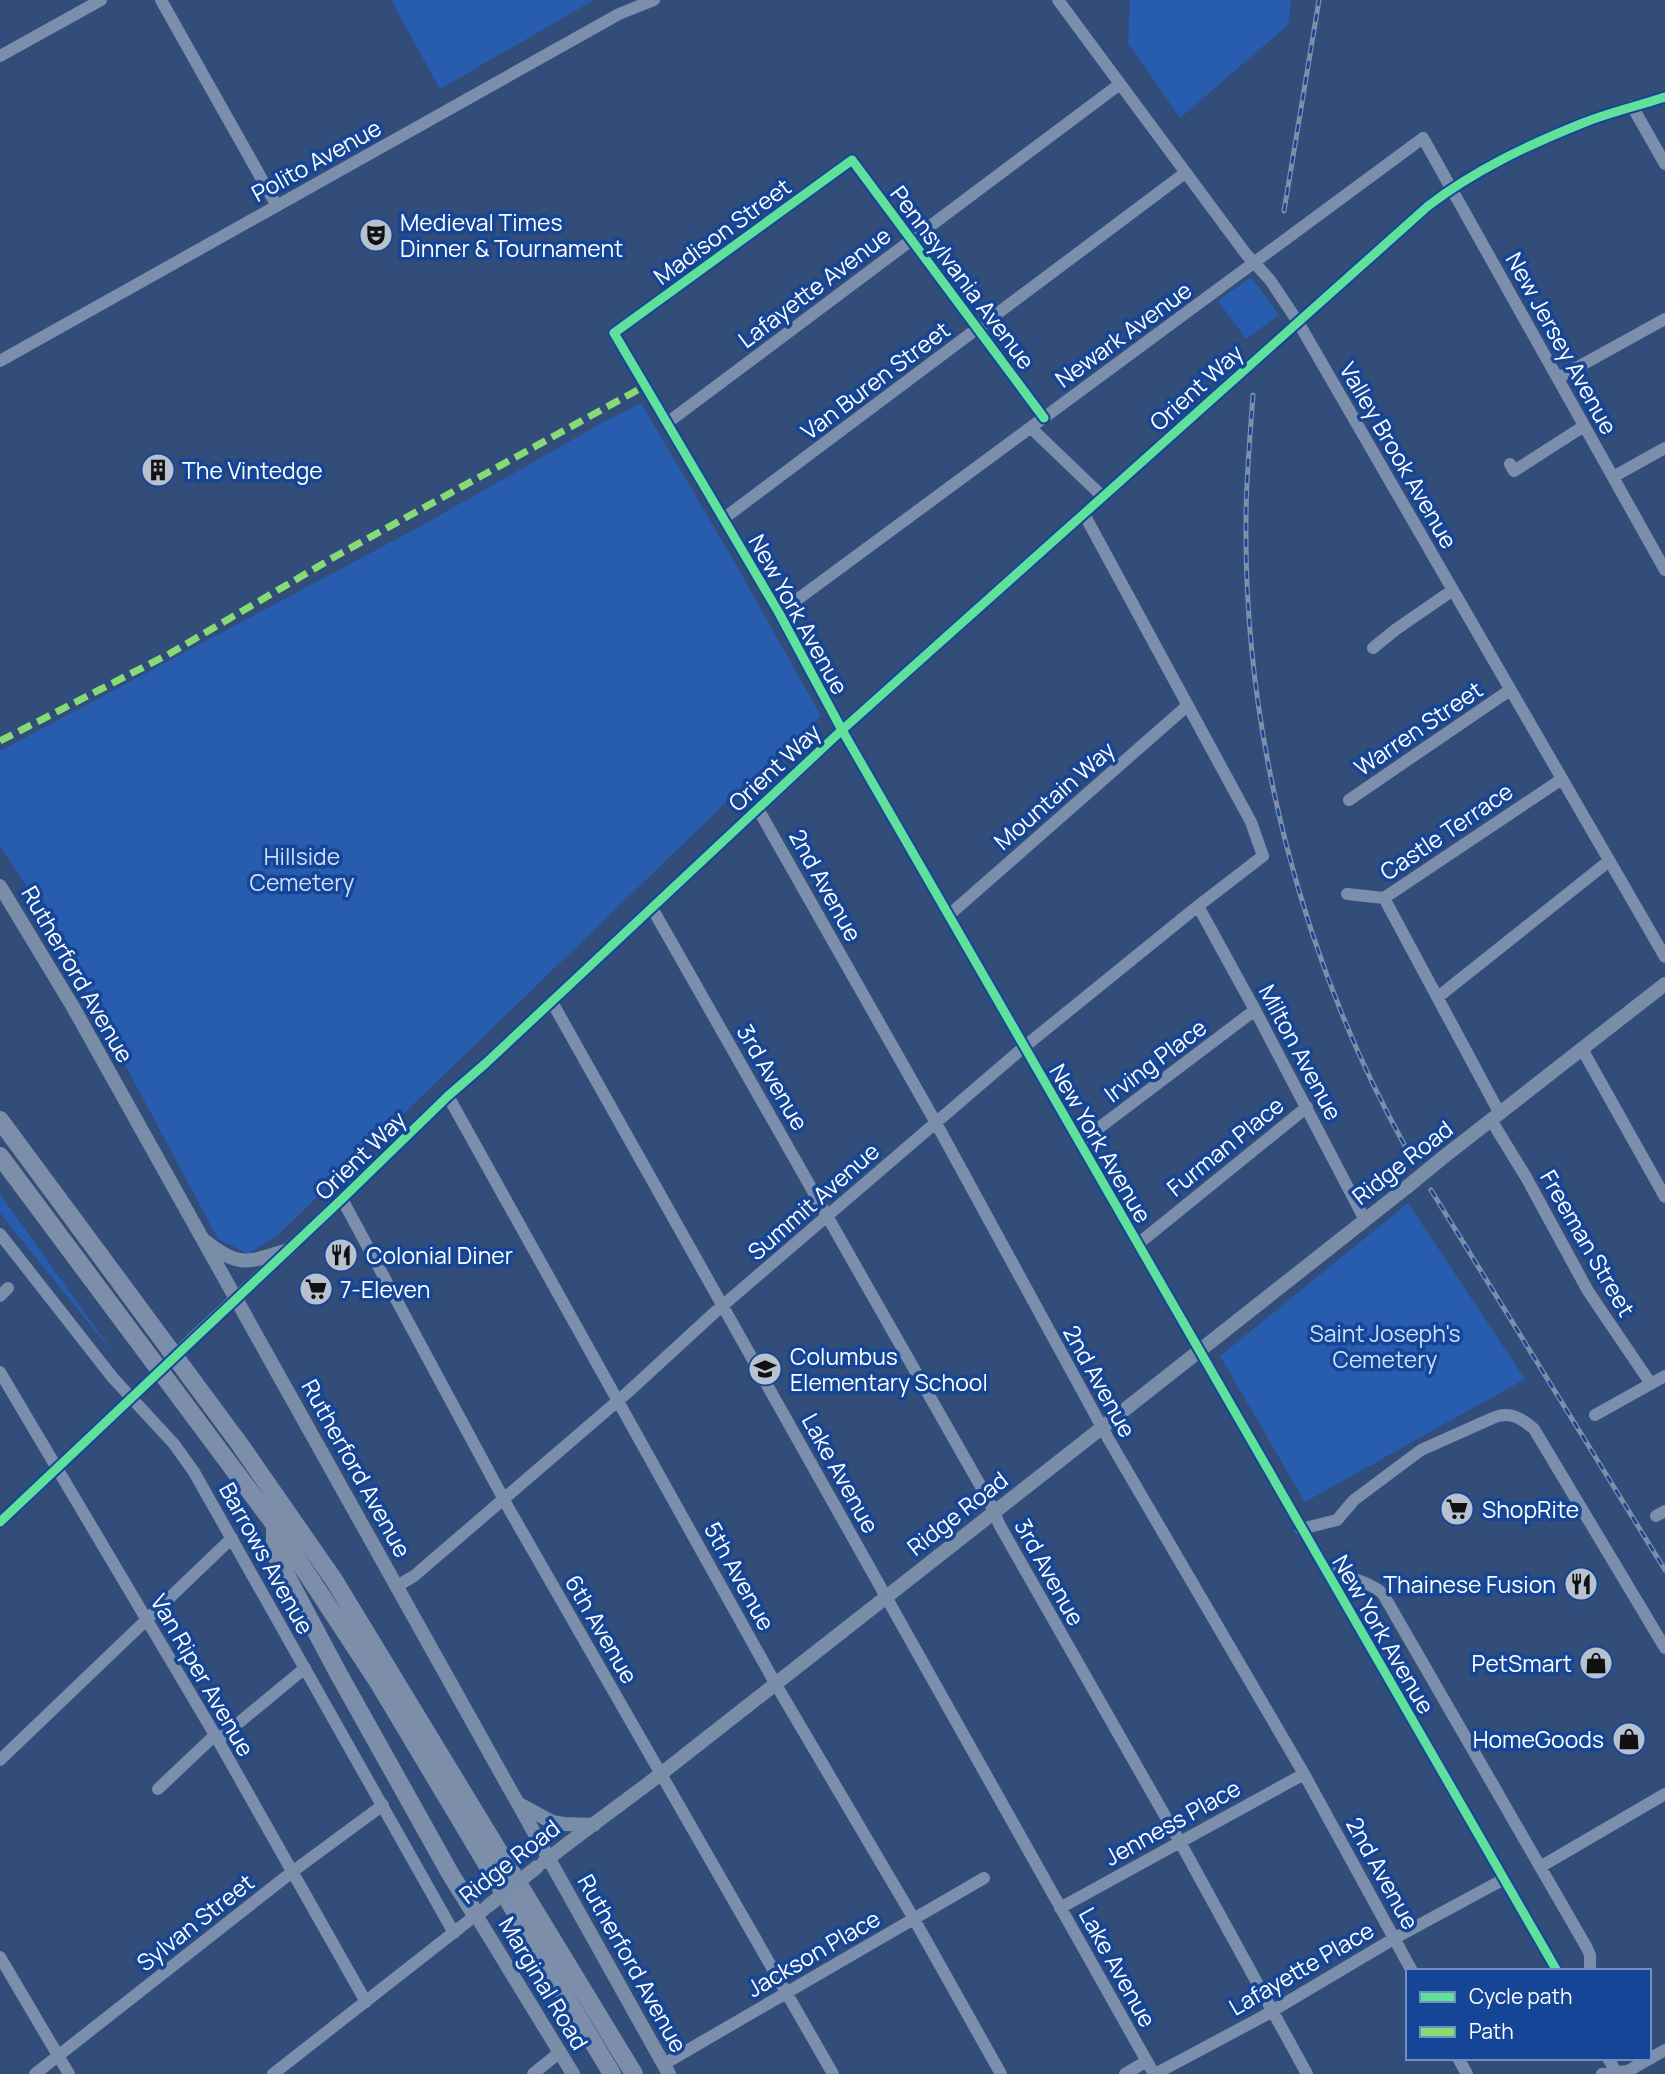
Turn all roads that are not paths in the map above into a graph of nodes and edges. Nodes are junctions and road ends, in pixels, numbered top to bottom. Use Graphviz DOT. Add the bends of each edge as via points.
graph roads {
  1 [pos="101,0"];
  2 [pos="161,0"];
  3 [pos="654,0"];
  4 [pos="1058,0"];
  5 [pos="0,56"];
  6 [pos="1120,84"];
  7 [pos="1665,97"];
  8 [pos="1632,106"];
  9 [pos="1423,138"];
  10 [pos="852,159"];
  11 [pos="1665,164"];
  12 [pos="1185,173"];
  13 [pos="1451,188"];
  14 [pos="276,205"];
  15 [pos="913,240"];
  16 [pos="1255,263"];
  17 [pos="1665,319"];
  18 [pos="1297,322"];
  19 [pos="978,329"];
  20 [pos="614,333"];
  21 [pos="0,361"];
  22 [pos="1558,378"];
  23 [pos="1044,418"];
  24 [pos="667,423"];
  25 [pos="1584,426"];
  26 [pos="1031,428"];
  27 [pos="1665,448"];
  28 [pos="1510,464"];
  29 [pos="1613,477"];
  30 [pos="1103,497"];
  31 [pos="1084,514"];
  32 [pos="723,519"];
  33 [pos="1665,570"];
  34 [pos="1453,590"];
  35 [pos="779,613"];
  36 [pos="1373,648"];
  37 [pos="1510,690"];
  38 [pos="1187,706"];
  39 [pos="842,730"];
  40 [pos="1562,779"];
  41 [pos="1349,800"];
  42 [pos="758,808"];
  43 [pos="1609,861"];
  44 [pos="0,886"];
  45 [pos="1347,894"];
  46 [pos="1384,898"];
  47 [pos="1198,906"];
  48 [pos="652,908"];
  49 [pos="949,915"];
  50 [pos="1665,957"];
  51 [pos="1665,984"];
  52 [pos="1438,997"];
  53 [pos="552,1002"];
  54 [pos="1255,1010"];
  55 [pos="1024,1047"];
  56 [pos="1582,1049"];
  57 [pos="448,1096"];
  58 [pos="1307,1107"];
  59 [pos="1496,1117"];
  60 [pos="0,1120"];
  61 [pos="936,1123"];
  62 [pos="1079,1143"];
  63 [pos="0,1156"];
  64 [pos="1665,1197"];
  65 [pos="342,1199"];
  66 [pos="827,1216"];
  67 [pos="1365,1220"];
  68 [pos="0,1234"];
  69 [pos="201,1237"];
  70 [pos="1138,1244"];
  71 [pos="288,1250"];
  72 [pos="236,1299"];
  73 [pos="723,1306"];
  74 [pos="1199,1351"];
  75 [pos="0,1372"];
  76 [pos="1665,1376"];
  77 [pos="1651,1384"];
  78 [pos="131,1398"];
  79 [pos="618,1400"];
  80 [pos="1595,1415"];
  81 [pos="1101,1427"];
  82 [pos="57,1470"];
  83 [pos="504,1499"];
  84 [pos="994,1513"];
  85 [pos="0,1522"];
  86 [pos="275,1525"];
  87 [pos="1301,1529"];
  88 [pos="232,1538"];
  89 [pos="1326,1572"];
  90 [pos="397,1586"];
  91 [pos="886,1598"];
  92 [pos="147,1621"];
  93 [pos="1665,1648"];
  94 [pos="305,1668"];
  95 [pos="775,1683"];
  96 [pos="216,1738"];
  97 [pos="0,1760"];
  98 [pos="660,1774"];
  99 [pos="1304,1774"];
  100 [pos="158,1789"];
  101 [pos="1665,1794"];
  102 [pos="517,1803"];
  103 [pos="383,1805"];
  104 [pos="594,1825"];
  105 [pos="1180,1842"];
  106 [pos="543,1863"];
  107 [pos="1540,1867"];
  108 [pos="292,1872"];
  109 [pos="984,1878"];
  110 [pos="1504,1880"];
  111 [pos="1060,1908"];
  112 [pos="482,1911"];
  113 [pos="914,1919"];
  114 [pos="454,1933"];
  115 [pos="1395,1938"];
  116 [pos="0,1957"];
  117 [pos="1411,1969"];
  118 [pos="1556,1969"];
  119 [pos="1590,1969"];
  120 [pos="788,1992"];
  121 [pos="366,2002"];
  122 [pos="1272,2011"];
  123 [pos="559,2052"];
  124 [pos="58,2056"];
  125 [pos="1647,2060"];
  126 [pos="1147,2062"];
  127 [pos="667,2069"];
  128 [pos="1616,2072"];
  129 [pos="35,2074"];
  130 [pos="69,2074"];
  131 [pos="273,2074"];
  132 [pos="533,2074"];
  133 [pos="573,2074"];
  134 [pos="612,2074"];
  135 [pos="634,2074"];
  136 [pos="833,2074"];
  137 [pos="1001,2074"];
  138 [pos="1125,2074"];
  139 [pos="1155,2074"];
  140 [pos="1307,2074"];
  141 [pos="1602,2074"];
  1 -- 5 [label="street"];
  2 -- 14 [label="street"];
  3 -- 14 [label="street, Polito Avenue" via="619,14"];
  4 -- 6 [label="street, Valley Brook Avenue"];
  6 -- 12 [label="street, Valley Brook Avenue"];
  6 -- 15 [label="street, Lafayette Avenue"];
  7 -- 8 [label="street, Orient Way"];
  8 -- 11 [label="street"];
  8 -- 13 [label="street, Orient Way" via="1499,160"];
  9 -- 13 [label="street, New Jersey Avenue"];
  9 -- 16 [label="street, Newark Avenue"];
  10 -- 15 [label="street, Pennsylvania Avenue"];
  10 -- 20 [label="street, Madison Street"];
  12 -- 16 [label="street, Valley Brook Avenue"];
  12 -- 19 [label="street, Van Buren Street"];
  13 -- 18 [label="street, Orient Way"];
  13 -- 22 [label="street, New Jersey Avenue"];
  14 -- 21 [label="street, Polito Avenue"];
  15 -- 19 [label="street, Pennsylvania Avenue"];
  15 -- 24 [label="street, Lafayette Avenue"];
  16 -- 18 [label="street, Valley Brook Avenue"];
  16 -- 23 [label="street, Newark Avenue"];
  17 -- 22 [label="street"];
  18 -- 30 [label="street, Orient Way"];
  18 -- 34 [label="street, Valley Brook Avenue"];
  19 -- 23 [label="street, Pennsylvania Avenue"];
  19 -- 32 [label="street, Van Buren Street"];
  20 -- 24 [label="street, New York Avenue"];
  22 -- 25 [label="street, New Jersey Avenue"];
  23 -- 26 [label="street, Newark Avenue"];
  24 -- 32 [label="street, New York Avenue"];
  25 -- 28 [label="street" via="1514,471"];
  25 -- 29 [label="street, New Jersey Avenue"];
  26 -- 30 [label="street"];
  26 -- 35 [label="street, Newark Avenue"];
  27 -- 29 [label="street"];
  29 -- 33 [label="street, New Jersey Avenue"];
  30 -- 31 [label="street, Orient Way"];
  31 -- 38 [label="street"];
  31 -- 39 [label="street, Orient Way"];
  32 -- 35 [label="street, New York Avenue"];
  34 -- 36 [label="street"];
  34 -- 37 [label="street, Valley Brook Avenue"];
  35 -- 39 [label="street, New York Avenue"];
  37 -- 40 [label="street, Valley Brook Avenue"];
  37 -- 41 [label="street, Warren Street"];
  38 -- 47 [label="street, Summit Avenue" via="1251,822 1263,856"];
  38 -- 49 [label="street, Mountain Way"];
  39 -- 42 [label="street, Orient Way"];
  39 -- 49 [label="street, New York Avenue"];
  40 -- 43 [label="street, Valley Brook Avenue"];
  40 -- 46 [label="street, Castle Terrace"];
  42 -- 48 [label="street, Orient Way"];
  42 -- 61 [label="street, 2nd Avenue"];
  43 -- 50 [label="street, Valley Brook Avenue"];
  43 -- 52 [label="street"];
  44 -- 69 [label="main road, Rutherford Avenue"];
  45 -- 46 [label="street, Castle Terrace"];
  46 -- 52 [label="street, Freeman Street"];
  47 -- 54 [label="street, Milton Avenue"];
  47 -- 55 [label="street, Summit Avenue"];
  48 -- 53 [label="street, Orient Way"];
  48 -- 66 [label="street, 3rd Avenue"];
  49 -- 55 [label="street, New York Avenue"];
  51 -- 56 [label="main road, Ridge Road"];
  52 -- 59 [label="street, Freeman Street"];
  53 -- 57 [label="street, Orient Way"];
  53 -- 73 [label="street, Lake Avenue"];
  54 -- 58 [label="street, Milton Avenue"];
  54 -- 62 [label="street, Irving Place"];
  55 -- 61 [label="street, Summit Avenue"];
  55 -- 62 [label="street, New York Avenue"];
  56 -- 59 [label="main road, Ridge Road"];
  56 -- 64 [label="street"];
  57 -- 65 [label="street, Orient Way"];
  57 -- 79 [label="street, 5th Avenue"];
  58 -- 67 [label="street, Milton Avenue"];
  58 -- 70 [label="street, Furman Place"];
  59 -- 67 [label="main road, Ridge Road, bridge"];
  59 -- 77 [label="street, Freeman Street" via="1588,1291"];
  60 -- 135 [label="highway" via="334,1580"];
  61 -- 66 [label="street, Summit Avenue"];
  61 -- 81 [label="street, 2nd Avenue"];
  62 -- 70 [label="street, New York Avenue"];
  63 -- 86 [label="highway"];
  65 -- 71 [label="street, Orient Way"];
  65 -- 83 [label="street, 6th Avenue"];
  66 -- 73 [label="street, Summit Avenue"];
  66 -- 84 [label="street, 3rd Avenue"];
  67 -- 74 [label="main road, Ridge Road"];
  68 -- 78 [label="street, Barrows Avenue"];
  69 -- 71 [label="main road" via="242,1262"];
  69 -- 72 [label="main road, Rutherford Avenue"];
  70 -- 74 [label="street, New York Avenue"];
  71 -- 72 [label="street, Orient Way"];
  72 -- 78 [label="street, Orient Way, bridge"];
  72 -- 90 [label="main road, Rutherford Avenue"];
  73 -- 79 [label="street, Summit Avenue"];
  73 -- 91 [label="street, Lake Avenue"];
  74 -- 81 [label="main road, Ridge Road"];
  74 -- 87 [label="street, New York Avenue"];
  75 -- 82 [label="street, Van Riper Avenue"];
  76 -- 77 [label="street"];
  77 -- 80 [label="street"];
  78 -- 82 [label="street, Orient Way"];
  78 -- 88 [label="street, Barrows Avenue" via="174,1444"];
  79 -- 83 [label="street, Summit Avenue"];
  79 -- 95 [label="street, 5th Avenue"];
  81 -- 84 [label="main road, Ridge Road"];
  81 -- 99 [label="street, 2nd Avenue"];
  82 -- 85 [label="street, Orient Way"];
  82 -- 92 [label="street, Van Riper Avenue"];
  83 -- 90 [label="street, Summit Avenue"];
  83 -- 98 [label="street, 6th Avenue"];
  84 -- 91 [label="main road, Ridge Road"];
  84 -- 105 [label="street, 3rd Avenue"];
  86 -- 112 [label="highway" via="275,1554 337,1671 451,1875"];
  86 -- 134 [label="highway" via="378,1682"];
  87 -- 89 [label="street, New York Avenue"];
  87 -- 93 [label="street" via="1337,1520 1360,1495 1420,1450 1502,1414 1511,1415 1534,1429"];
  88 -- 92 [label="street"];
  88 -- 94 [label="street, Barrows Avenue"];
  89 -- 107 [label="street" via="1383,1594"];
  89 -- 110 [label="street, New York Avenue"];
  90 -- 102 [label="main road, Rutherford Avenue"];
  91 -- 95 [label="main road, Ridge Road"];
  91 -- 111 [label="street, Lake Avenue"];
  92 -- 96 [label="street, Van Riper Avenue"];
  92 -- 97 [label="street"];
  94 -- 96 [label="street"];
  94 -- 103 [label="street, Barrows Avenue"];
  95 -- 98 [label="main road, Ridge Road"];
  95 -- 113 [label="street, 5th Avenue"];
  96 -- 100 [label="street"];
  96 -- 108 [label="street, Van Riper Avenue"];
  98 -- 104 [label="main road, Ridge Road"];
  98 -- 120 [label="street, 6th Avenue"];
  99 -- 105 [label="street, Jenness Place"];
  99 -- 115 [label="street, 2nd Avenue"];
  101 -- 107 [label="street"];
  102 -- 104 [label="main road" via="552,1822"];
  102 -- 106 [label="main road, Rutherford Avenue"];
  103 -- 108 [label="street, Sylvan Street"];
  103 -- 114 [label="street, Barrows Avenue"];
  104 -- 106 [label="main road, Ridge Road"];
  105 -- 111 [label="street, Jenness Place"];
  105 -- 122 [label="street, 3rd Avenue"];
  106 -- 112 [label="main road, Ridge Road, bridge"];
  106 -- 127 [label="main road, Rutherford Avenue"];
  107 -- 119 [label="street" via="1590,1955"];
  108 -- 121 [label="street, Van Riper Avenue"];
  108 -- 124 [label="street, Sylvan Street"];
  109 -- 113 [label="street, Jackson Place"];
  110 -- 115 [label="street, Lafayette Place"];
  110 -- 118 [label="street, New York Avenue"];
  111 -- 126 [label="street, Lake Avenue"];
  112 -- 114 [label="street, Ridge Road"];
  112 -- 123 [label="main road, Marginal Road"];
  113 -- 120 [label="street, Jackson Place"];
  113 -- 137 [label="street, 5th Avenue"];
  114 -- 121 [label="street, Ridge Road"];
  115 -- 117 [label="street, 2nd Avenue"];
  115 -- 122 [label="street, Lafayette Place"];
  116 -- 124 [label="street"];
  120 -- 127 [label="street, Jackson Place"];
  120 -- 136 [label="street, 6th Avenue"];
  121 -- 131 [label="street, Ridge Road"];
  122 -- 139 [label="street, Lafayette Place"];
  122 -- 140 [label="street, 3rd Avenue"];
  123 -- 132 [label="street"];
  123 -- 133 [label="main road, Marginal Road"];
  124 -- 129 [label="street, Sylvan Street"];
  124 -- 130 [label="street"];
  125 -- 128 [label="street"];
  126 -- 138 [label="street"];
  126 -- 139 [label="street, Lake Avenue"];
  128 -- 141 [label="street"];
}
